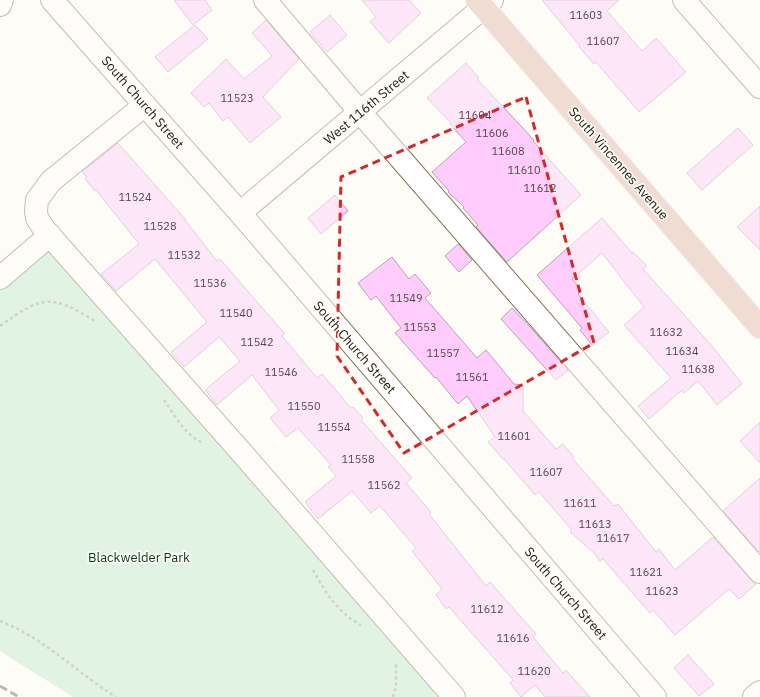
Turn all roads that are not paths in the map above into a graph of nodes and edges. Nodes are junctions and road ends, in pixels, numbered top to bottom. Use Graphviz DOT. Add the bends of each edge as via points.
graph roads {
  1 [pos="2,0"];
  2 [pos="52,0"];
  3 [pos="264,0"];
  4 [pos="684,0"];
  5 [pos="484,2"];
  6 [pos="0,5"];
  7 [pos="760,87"];
  8 [pos="145,105"];
  9 [pos="360,112"];
  10 [pos="240,213"];
  11 [pos="50,235"];
  12 [pos="0,278"];
  13 [pos="760,327"];
  14 [pos="760,572"];
  15 [pos="760,692"];
  16 [pos="454,697"];
  17 [pos="655,697"];
  18 [pos="754,697"];
  1 -- 6 [label="street"];
  2 -- 8 [label="street, South Church Street"];
  3 -- 9 [label="street"];
  4 -- 7 [label="street"];
  5 -- 9 [label="street, West 116th Street"];
  5 -- 13 [label="main road, South Vincennes Avenue"];
  8 -- 10 [label="street, South Church Street"];
  8 -- 11 [label="street" via="51,181 43,191 37,200 37,218"];
  9 -- 10 [label="street, West 116th Street"];
  9 -- 14 [label="street"];
  10 -- 17 [label="street, South Church Street"];
  11 -- 12 [label="street"];
  11 -- 16 [label="street"];
  15 -- 18 [label="street"];
}
